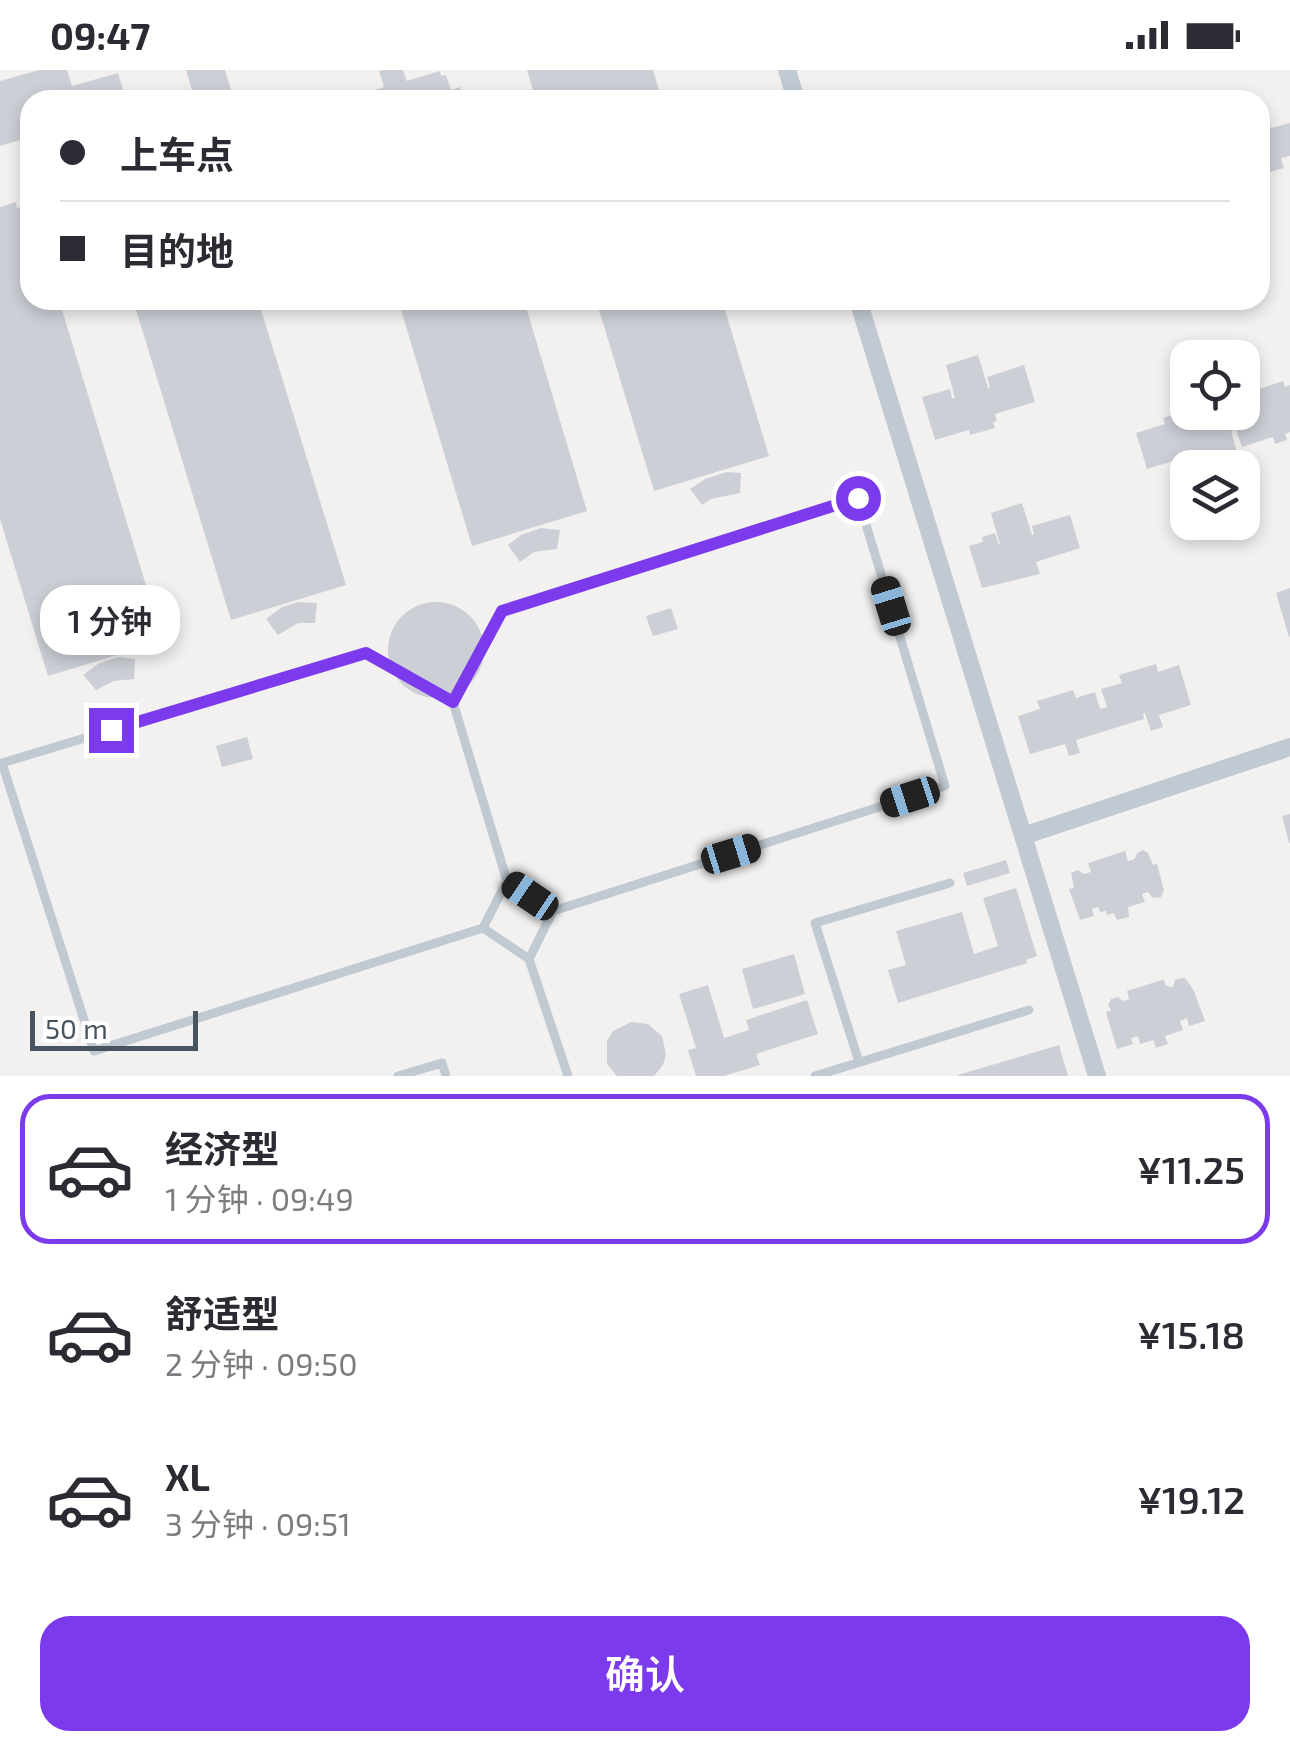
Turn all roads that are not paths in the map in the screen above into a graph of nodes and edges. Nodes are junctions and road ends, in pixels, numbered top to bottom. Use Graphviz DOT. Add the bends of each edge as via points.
graph roads {
  1 [pos="861,310"];
  2 [pos="453,702"];
  3 [pos="1290,746"];
  4 [pos="1023,836"];
  5 [pos="507,881"];
  6 [pos="950,883"];
  7 [pos="553,911"];
  8 [pos="483,928"];
  9 [pos="529,959"];
  10 [pos="1029,1010"];
  11 [pos="860,1062"];
  12 [pos="398,1076"];
  13 [pos="446,1076"];
  14 [pos="568,1076"];
  15 [pos="815,1076"];
  16 [pos="1097,1076"];
  1 -- 4 [label="street"];
  2 -- 5 [label="lane"];
  2 -- 7 [label="lane" via="502,611 858,498 945,786"];
  2 -- 8 [label="lane" via="366,653 2,763 94,1050"];
  3 -- 4 [label="street"];
  4 -- 16 [label="street"];
  5 -- 7 [label="lane"];
  5 -- 8 [label="lane"];
  6 -- 11 [label="lane" via="815,923"];
  7 -- 9 [label="lane"];
  8 -- 9 [label="lane"];
  9 -- 14 [label="lane"];
  10 -- 11 [label="lane"];
  11 -- 15 [label="lane"];
  12 -- 13 [label="lane" via="442,1062"];
}
